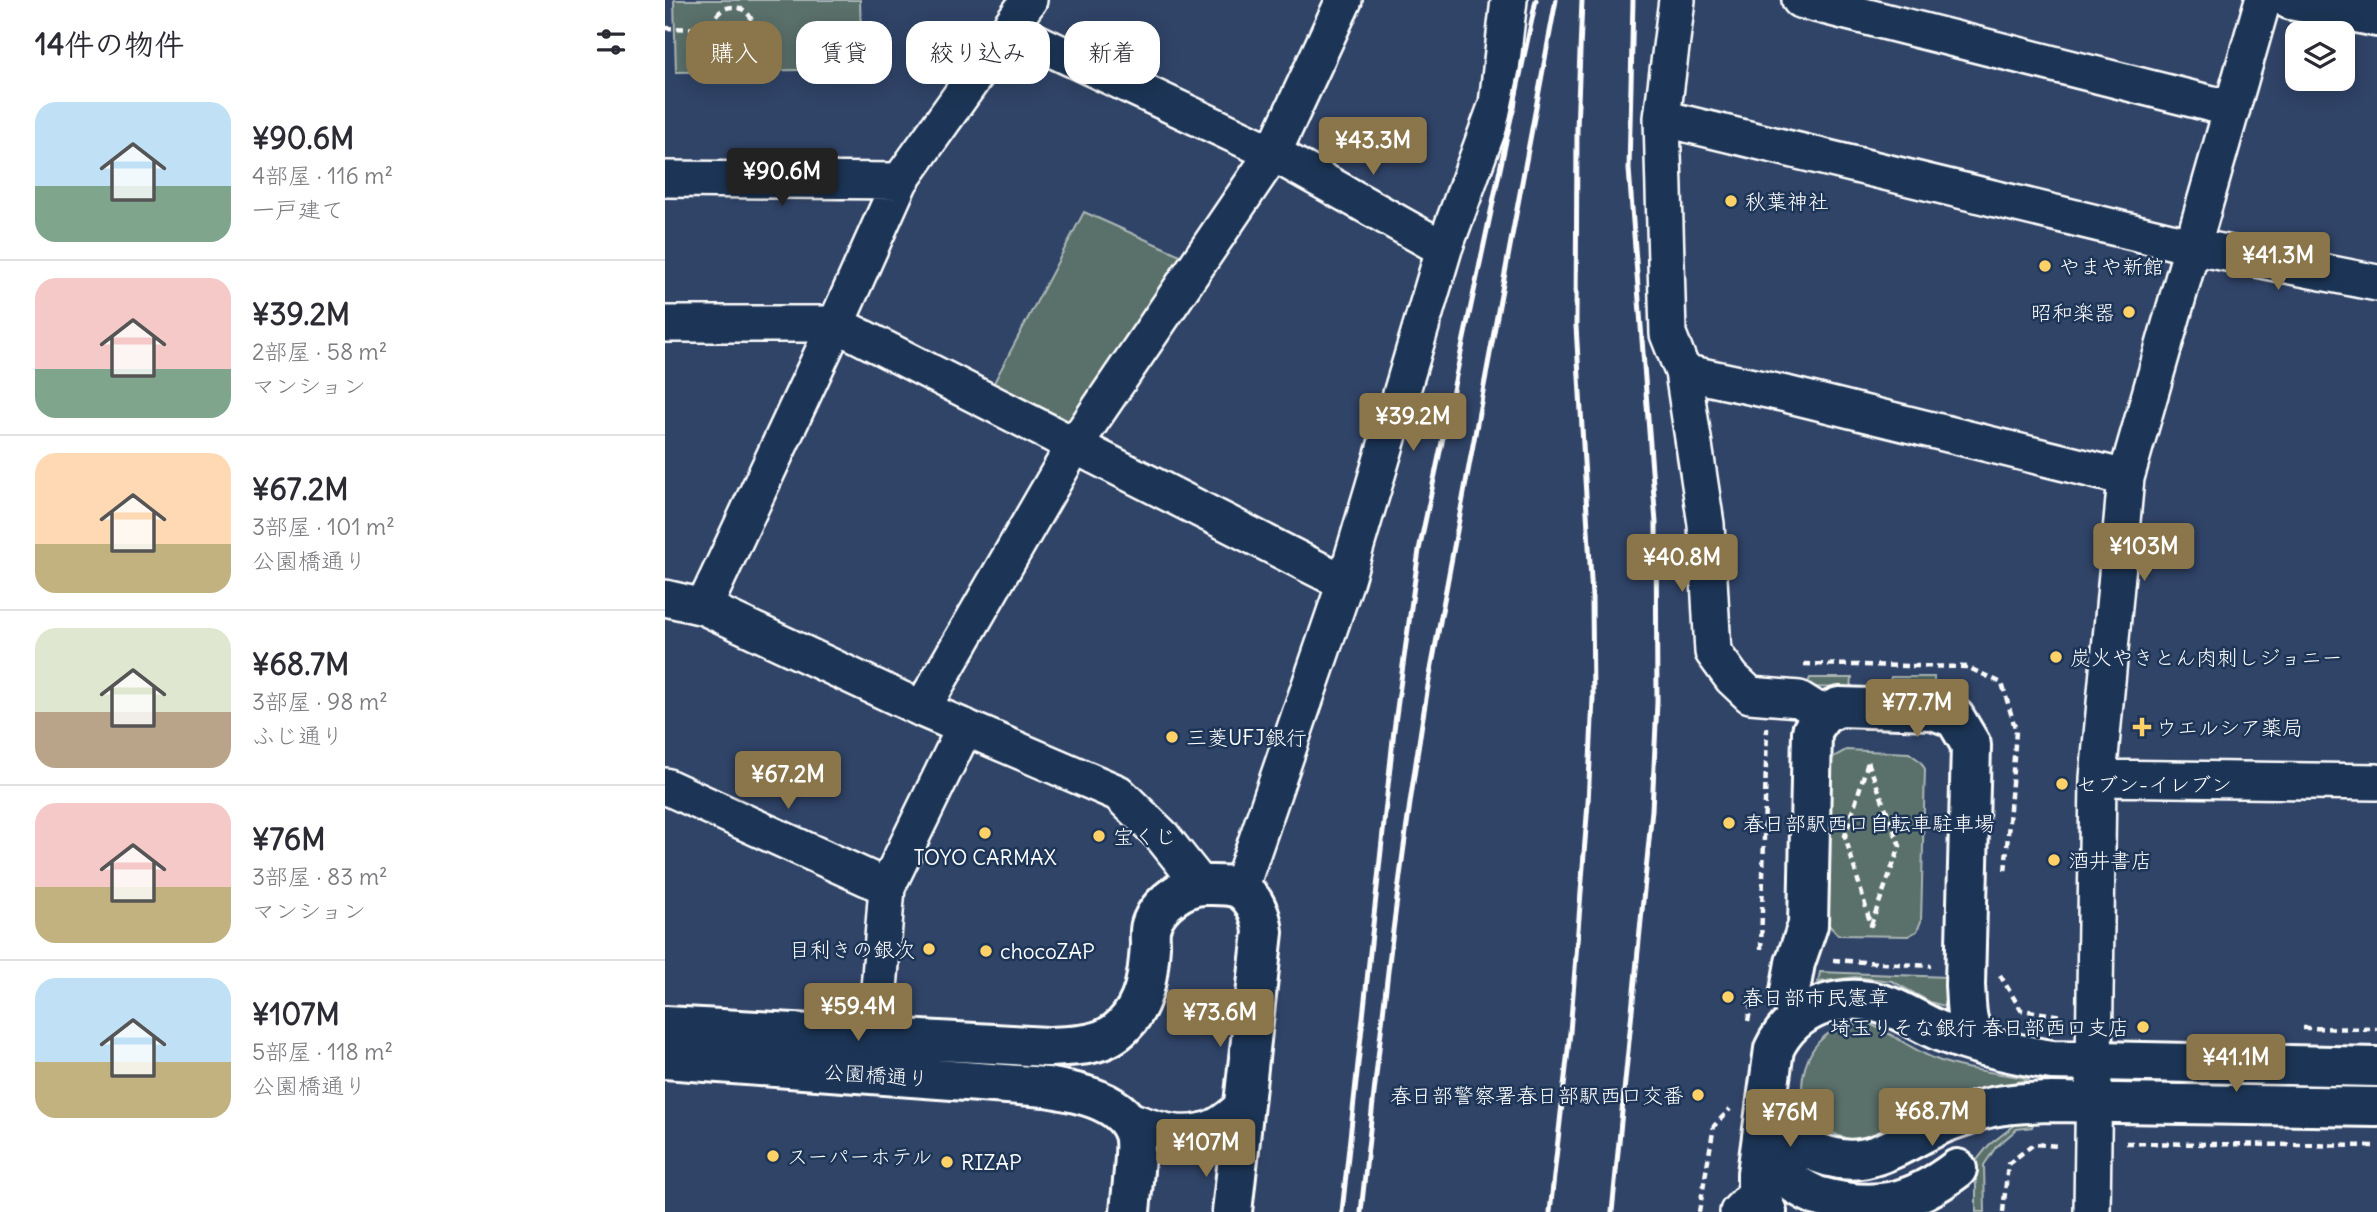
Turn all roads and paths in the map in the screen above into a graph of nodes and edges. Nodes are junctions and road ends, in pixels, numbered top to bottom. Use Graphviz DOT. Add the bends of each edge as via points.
graph roads {
  1 [pos="1029,0"];
  2 [pos="1344,0"];
  3 [pos="1509,0"];
  4 [pos="1677,0"];
  5 [pos="1800,0"];
  6 [pos="2263,0"];
  7 [pos="2291,0"];
  8 [pos="2377,17"];
  9 [pos="1015,21"];
  10 [pos="665,28"];
  11 [pos="686,28"];
  12 [pos="713,29"];
  13 [pos="1050,48"];
  14 [pos="970,84"];
  15 [pos="2232,109"];
  16 [pos="1662,118"];
  17 [pos="1273,153"];
  18 [pos="665,179"];
  19 [pos="900,181"];
  20 [pos="2191,246"];
  21 [pos="1444,249"];
  22 [pos="2377,283"];
  23 [pos="665,324"];
  24 [pos="836,324"];
  25 [pos="1683,372"];
  26 [pos="1074,446"];
  27 [pos="2126,478"];
  28 [pos="1345,583"];
  29 [pos="665,598"];
  30 [pos="704,607"];
  31 [pos="922,709"];
  32 [pos="1823,714"];
  33 [pos="1767,720"];
  34 [pos="965,727"];
  35 [pos="2098,778"];
  36 [pos="2377,782"];
  37 [pos="665,786"];
  38 [pos="1201,885"];
  39 [pos="887,887"];
  40 [pos="1240,889"];
  41 [pos="1871,925"];
  42 [pos="1761,958"];
  43 [pos="1833,960"];
  44 [pos="1942,967"];
  45 [pos="1756,983"];
  46 [pos="1797,1017"];
  47 [pos="665,1026"];
  48 [pos="1745,1033"];
  49 [pos="878,1036"];
  50 [pos="1983,1046"];
  51 [pos="665,1059"];
  52 [pos="2095,1062"];
  53 [pos="2377,1067"];
  54 [pos="1750,1095"];
  55 [pos="2095,1103"];
  56 [pos="1244,1106"];
  57 [pos="2377,1107"];
  58 [pos="1982,1110"];
  59 [pos="1127,1119"];
  60 [pos="1762,1138"];
  61 [pos="2122,1143"];
  62 [pos="2064,1146"];
  63 [pos="2377,1146"];
  64 [pos="1957,1169"];
  65 [pos="1754,1205"];
  66 [pos="1130,1212"];
  67 [pos="1232,1212"];
  68 [pos="1699,1212"];
  69 [pos="1951,1212"];
  70 [pos="2003,1212"];
  71 [pos="2092,1212"];
  1 -- 9 [label="street"];
  2 -- 17 [label="street"];
  3 -- 21 [label="street" via="1497,104"];
  4 -- 16 [label="street"];
  5 -- 15 [label="street"];
  6 -- 15 [label="street"];
  7 -- 8 [label="street"];
  10 -- 11 [label="path"];
  12 -- 12 [label="path" via="718,41 736,47 751,37 754,24 747,12 734,7 721,10"];
  13 -- 17 [label="street"];
  14 -- 19 [label="street"];
  15 -- 20 [label="street"];
  16 -- 20 [label="street"];
  16 -- 25 [label="street" via="1668,334"];
  17 -- 21 [label="street"];
  17 -- 26 [label="street"];
  18 -- 19 [label="street"];
  19 -- 24 [label="street"];
  20 -- 22 [label="street"];
  20 -- 27 [label="street"];
  21 -- 28 [label="street"];
  23 -- 24 [label="street"];
  24 -- 26 [label="street"];
  24 -- 30 [label="street"];
  25 -- 27 [label="street"];
  25 -- 32 [label="street" via="1706,524 1713,652 1750,695 1799,699"];
  26 -- 28 [label="street"];
  26 -- 31 [label="street"];
  27 -- 35 [label="street"];
  28 -- 40 [label="street"];
  29 -- 30 [label="street"];
  30 -- 31 [label="street"];
  31 -- 34 [label="street"];
  32 -- 46 [label="street" via="1812,731 1808,925 1794,963 1790,991"];
  32 -- 50 [label="street" via="1839,707 1934,710 1955,718 1971,745 1965,985 1971,1032"];
  33 -- 42 [label="path"];
  34 -- 38 [label="street" via="1118,793"];
  34 -- 39 [label="street"];
  35 -- 36 [label="street"];
  35 -- 52 [label="street"];
  37 -- 39 [label="street"];
  38 -- 40 [label="street"];
  38 -- 49 [label="street, 公園橋通り" via="1181,891 1161,907 1151,925 1147,981 1137,1008 1122,1027 1101,1041 1047,1047"];
  39 -- 49 [label="street"];
  40 -- 56 [label="street" via="1254,901 1263,932"];
  41 -- 41 [label="path" via="1901,846 1868,762 1845,836"];
  43 -- 44 [label="path"];
  45 -- 48 [label="path"];
  46 -- 50 [label="street" via="1821,1004 1858,1000 1888,1006"];
  46 -- 54 [label="street" via="1781,1035"];
  47 -- 49 [label="street, 公園橋通り"];
  50 -- 52 [label="street" via="2052,1060"];
  51 -- 59 [label="street, 公園橋通り" via="1046,1087 1080,1093"];
  52 -- 53 [label="street"];
  52 -- 55 [label="street"];
  54 -- 58 [label="street" via="1791,1140 1833,1160 1883,1154"];
  54 -- 60 [label="street"];
  54 -- 68 [label="path" via="1714,1126"];
  55 -- 57 [label="street"];
  55 -- 58 [label="street" via="2052,1102"];
  55 -- 71 [label="street"];
  56 -- 59 [label="street" via="1218,1126 1187,1133 1164,1133"];
  56 -- 67 [label="street"];
  58 -- 64 [label="street" via="1966,1134"];
  59 -- 66 [label="street" via="1135,1137"];
  60 -- 64 [label="street" via="1786,1177 1833,1203 1861,1209 1919,1196"];
  60 -- 65 [label="street"];
  61 -- 63 [label="path"];
  62 -- 70 [label="path" via="2034,1144 2007,1164"];
  64 -- 69 [label="street"];
}
